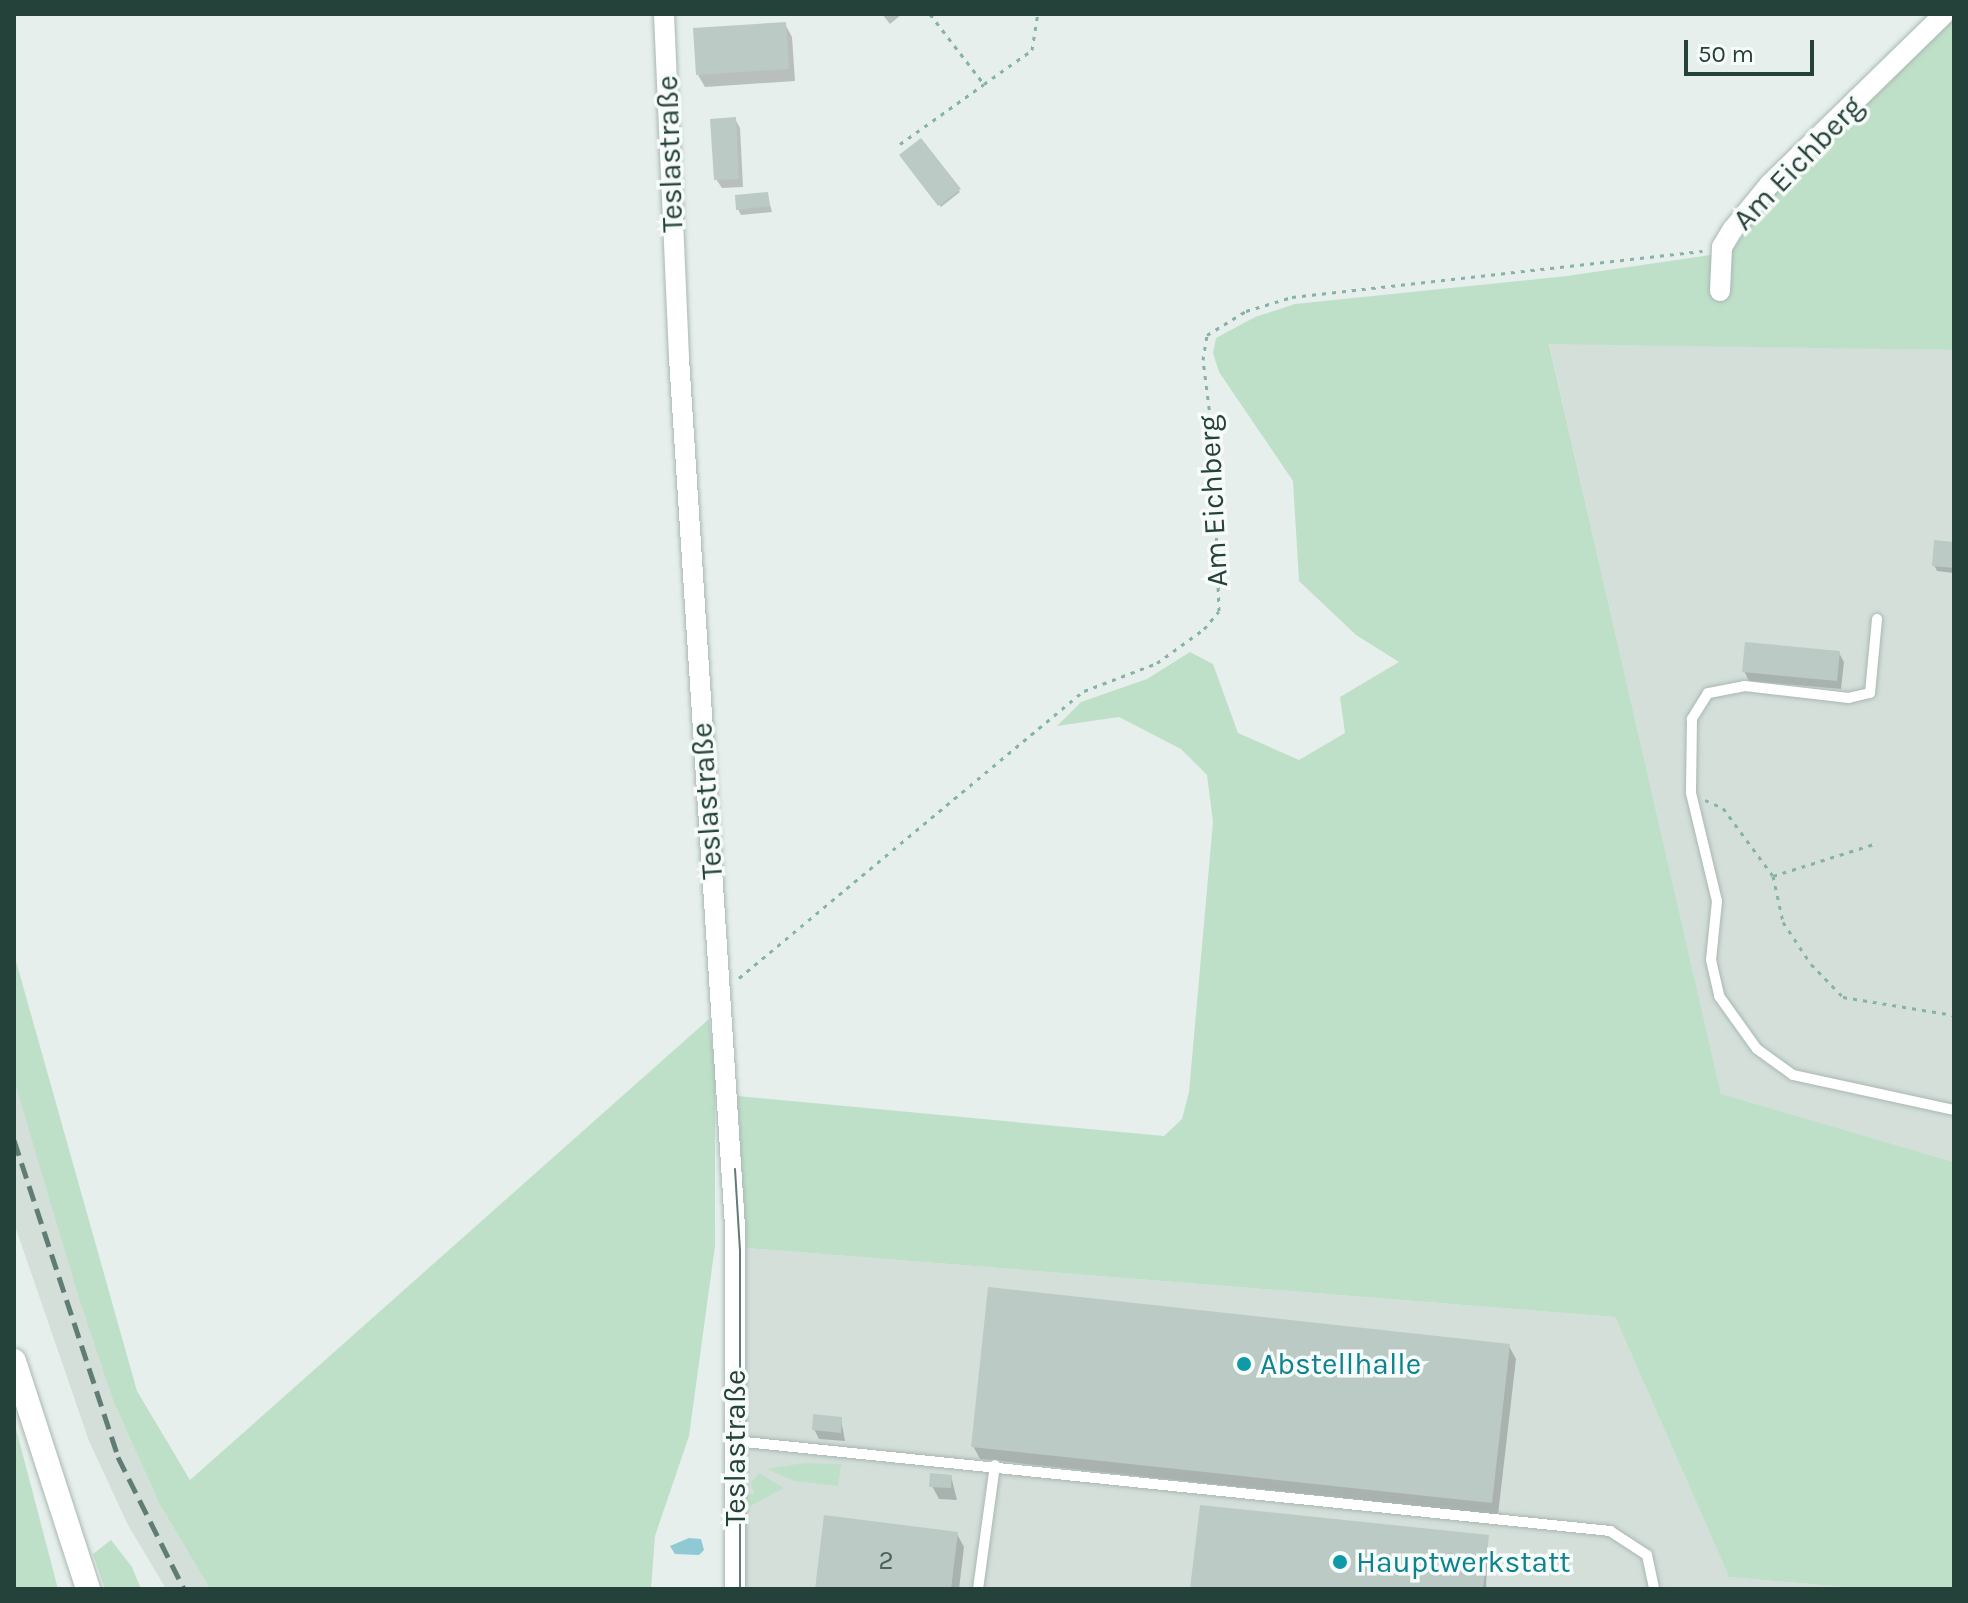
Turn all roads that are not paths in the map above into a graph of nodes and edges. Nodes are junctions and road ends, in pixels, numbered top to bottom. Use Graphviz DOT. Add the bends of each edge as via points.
graph roads {
  1 [pos="664,14"];
  2 [pos="1944,14"];
  3 [pos="1720,291"];
  4 [pos="1877,619"];
  5 [pos="1954,1110"];
  6 [pos="14,1361"];
  7 [pos="735,1441"];
  8 [pos="995,1465"];
  9 [pos="88,1589"];
  10 [pos="735,1589"];
  11 [pos="978,1589"];
  12 [pos="1654,1589"];
  1 -- 7 [label="street, Teslastraße" via="679,358 735,1226"];
  2 -- 3 [label="street, Am Eichberg" via="1770,184 1722,247"];
  4 -- 5 [label="lane" via="1870,693 1849,698 1745,686 1708,693 1692,719 1691,793 1717,901 1711,960 1719,996 1757,1049 1793,1075"];
  6 -- 9 [label="main road"];
  7 -- 8 [label="lane"];
  7 -- 10 [label="street, Teslastraße"];
  8 -- 11 [label="lane"];
  8 -- 12 [label="lane" via="1610,1531 1647,1555"];
}
